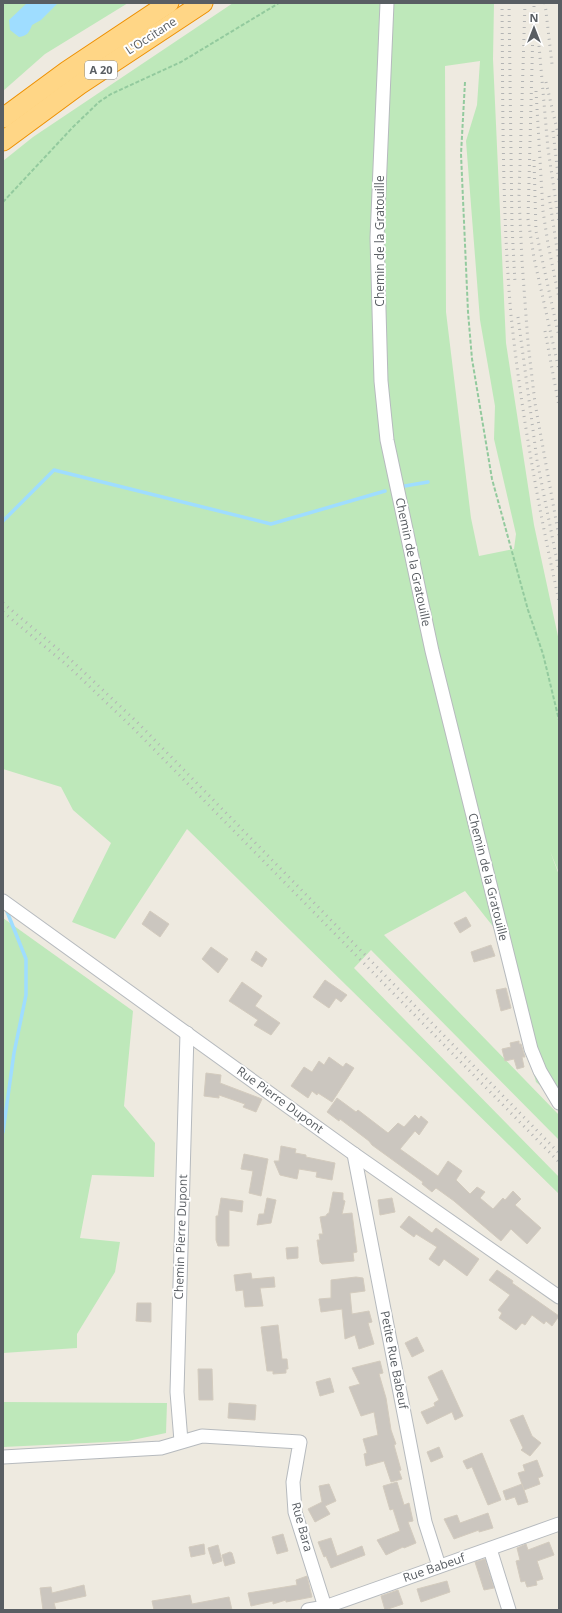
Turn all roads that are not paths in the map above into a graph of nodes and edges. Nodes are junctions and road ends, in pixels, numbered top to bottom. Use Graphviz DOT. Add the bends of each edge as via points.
graph roads {
  1 [pos="169,3"];
  2 [pos="203,3"];
  3 [pos="387,3"];
  4 [pos="3,118"];
  5 [pos="3,141"];
  6 [pos="3,901"];
  7 [pos="187,1033"];
  8 [pos="559,1103"];
  9 [pos="354,1154"];
  10 [pos="559,1297"];
  11 [pos="181,1441"];
  12 [pos="3,1457"];
  13 [pos="559,1524"];
  14 [pos="490,1549"];
  15 [pos="439,1566"];
  16 [pos="326,1608"];
  17 [pos="308,1610"];
  18 [pos="509,1610"];
  1 -- 4 [label="highway, L'Occitane / A 20" via="67,71"];
  2 -- 5 [label="highway, L'Occitane / A 20" via="79,85"];
  3 -- 8 [label="street, Chemin de la Gratouille" via="378,238 380,381 387,440 432,650 531,1049 540,1071"];
  6 -- 7 [label="street, Rue Pierre Dupont"];
  7 -- 9 [label="street, Rue Pierre Dupont"];
  7 -- 11 [label="street, Chemin Pierre Dupont" via="177,1392"];
  9 -- 10 [label="street, Rue Pierre Dupont"];
  9 -- 15 [label="street, Petite Rue Babeuf" via="425,1522"];
  11 -- 12 [label="street" via="160,1448"];
  11 -- 16 [label="street, Rue Bara" via="202,1436 300,1442 293,1482 295,1512"];
  13 -- 14 [label="street, Rue Babeuf"];
  14 -- 15 [label="street, Rue Babeuf"];
  14 -- 18 [label="street"];
  15 -- 16 [label="street, Rue Babeuf"];
  16 -- 17 [label="street, Rue Babeuf"];
}
